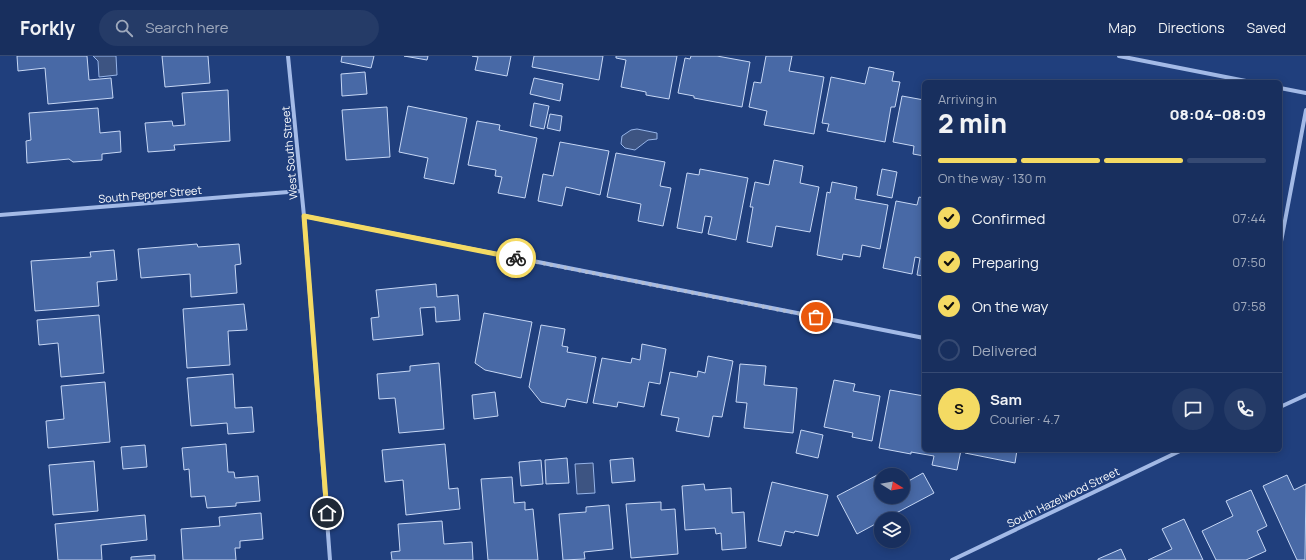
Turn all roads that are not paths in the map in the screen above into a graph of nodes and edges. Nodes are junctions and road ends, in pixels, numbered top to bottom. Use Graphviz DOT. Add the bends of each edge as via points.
graph roads {
  1 [pos="288,56"];
  2 [pos="1119,56"];
  3 [pos="1241,80"];
  4 [pos="1282,88"];
  5 [pos="1306,93"];
  6 [pos="1306,110"];
  7 [pos="301,191"];
  8 [pos="0,216"];
  9 [pos="304,216"];
  10 [pos="1282,236"];
  11 [pos="922,338"];
  12 [pos="1306,395"];
  13 [pos="1282,406"];
  14 [pos="1178,452"];
  15 [pos="330,560"];
  16 [pos="952,560"];
  1 -- 7 [label="street, West South Street"];
  2 -- 3 [label="street"];
  4 -- 5 [label="street"];
  6 -- 10 [label="street"];
  7 -- 8 [label="street, South Pepper Street"];
  7 -- 9 [label="street, West South Street"];
  9 -- 11 [label="street"];
  9 -- 15 [label="street, West South Street"];
  12 -- 13 [label="street"];
  14 -- 16 [label="street, South Hazelwood Street"];
}
